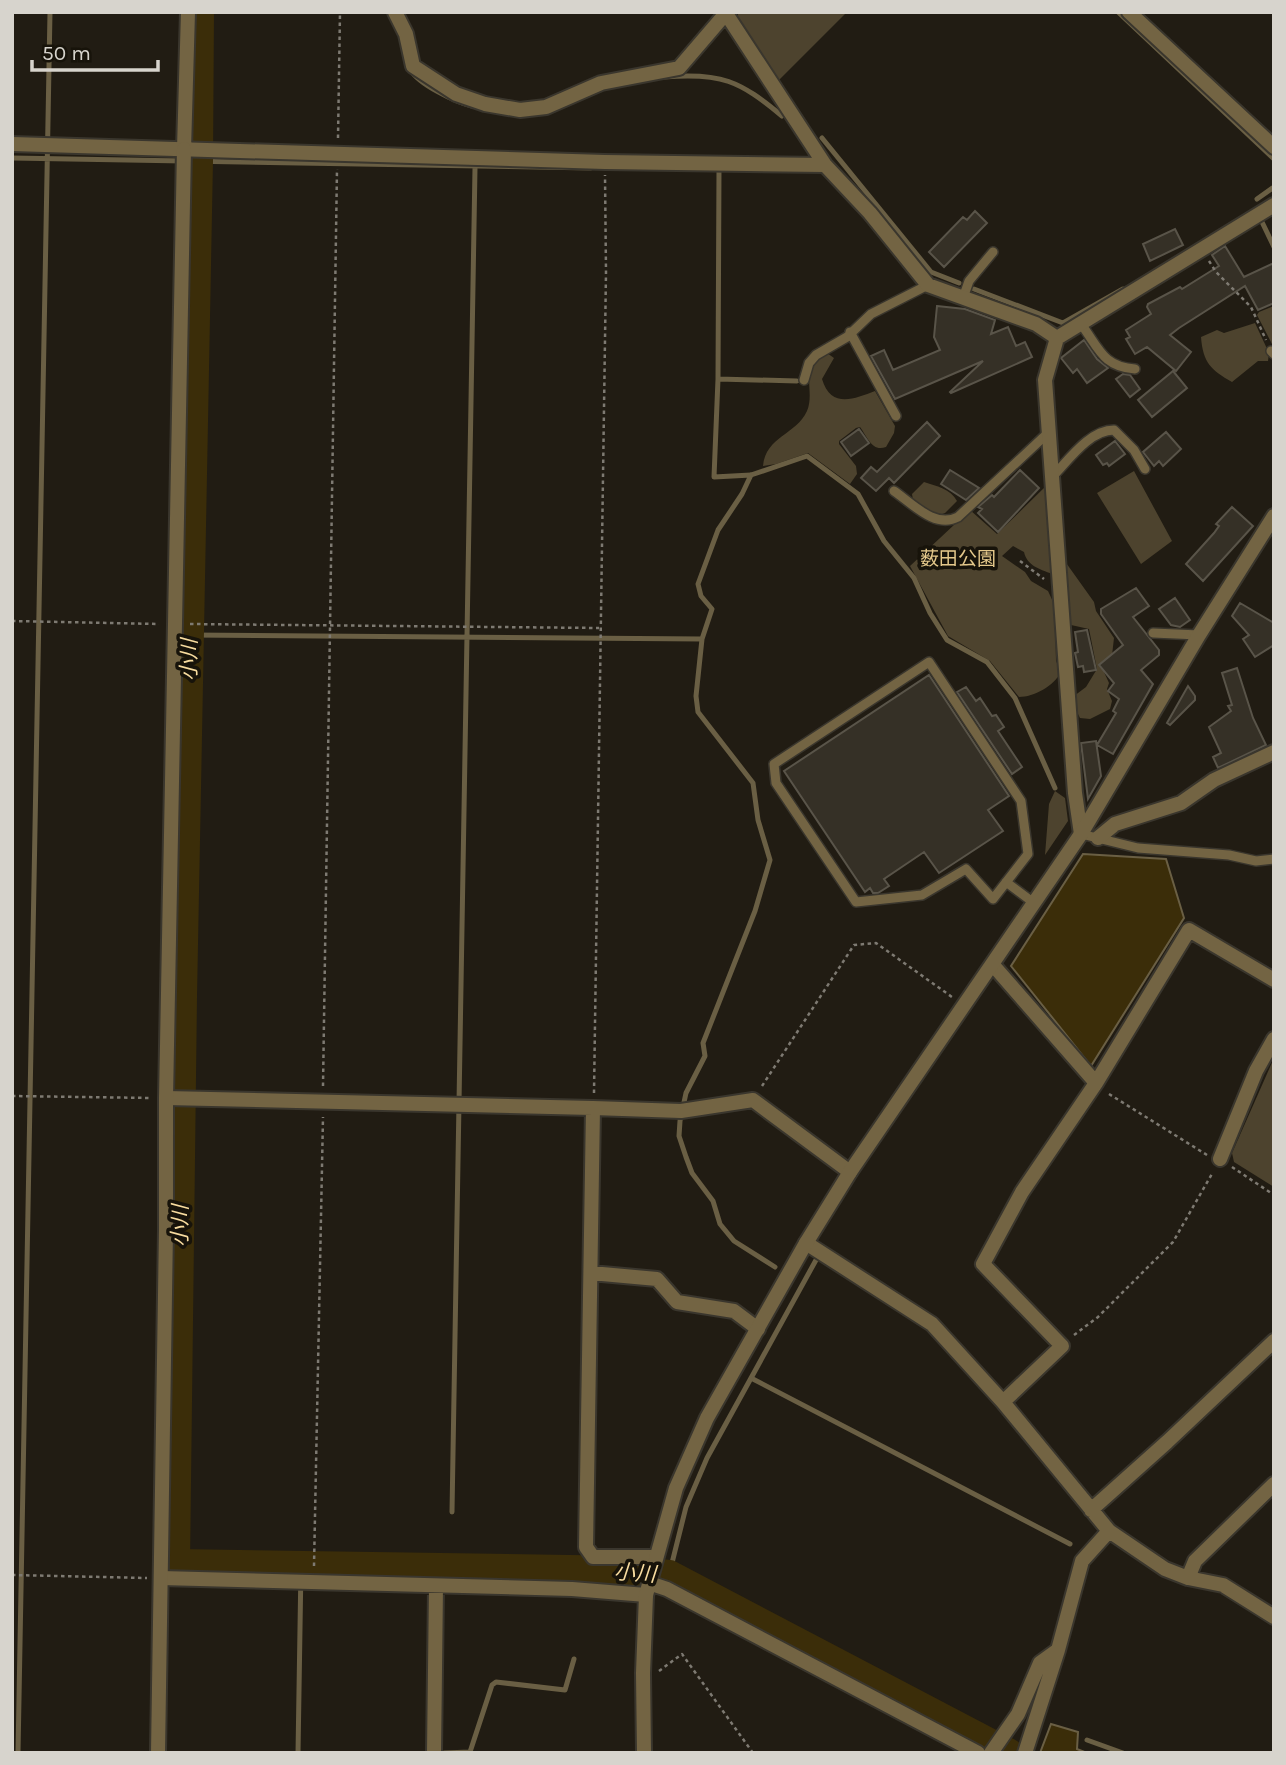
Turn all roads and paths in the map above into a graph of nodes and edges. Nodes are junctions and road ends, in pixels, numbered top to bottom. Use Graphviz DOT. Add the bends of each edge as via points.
graph roads {
  1 [pos="188,12"];
  2 [pos="340,12"];
  3 [pos="395,12"];
  4 [pos="1129,12"];
  5 [pos="726,13"];
  6 [pos="12,144"];
  7 [pos="1274,147"];
  8 [pos="184,149"];
  9 [pos="338,153"];
  10 [pos="605,162"];
  11 [pos="825,165"];
  12 [pos="1271,211"];
  13 [pos="1201,250"];
  14 [pos="993,253"];
  15 [pos="928,285"];
  16 [pos="963,298"];
  17 [pos="1081,324"];
  18 [pos="850,332"];
  19 [pos="1058,338"];
  20 [pos="1273,353"];
  21 [pos="1135,369"];
  22 [pos="804,380"];
  23 [pos="896,416"];
  24 [pos="1049,432"];
  25 [pos="1145,469"];
  26 [pos="1052,477"];
  27 [pos="894,491"];
  28 [pos="1274,516"];
  29 [pos="1020,561"];
  30 [pos="1060,592"];
  31 [pos="12,621"];
  32 [pos="176,624"];
  33 [pos="329,625"];
  34 [pos="599,628"];
  35 [pos="1153,633"];
  36 [pos="1199,635"];
  37 [pos="1274,752"];
  38 [pos="1081,834"];
  39 [pos="1098,838"];
  40 [pos="1274,859"];
  41 [pos="1006,882"];
  42 [pos="1034,903"];
  43 [pos="993,965"];
  44 [pos="1274,980"];
  45 [pos="964,1005"];
  46 [pos="1274,1039"];
  47 [pos="1096,1083"];
  48 [pos="12,1096"];
  49 [pos="166,1098"];
  50 [pos="753,1100"];
  51 [pos="323,1101"];
  52 [pos="593,1108"];
  53 [pos="1220,1160"];
  54 [pos="850,1172"];
  55 [pos="1274,1195"];
  56 [pos="806,1243"];
  57 [pos="592,1273"];
  58 [pos="758,1329"];
  59 [pos="1274,1341"];
  60 [pos="1062,1346"];
  61 [pos="1003,1402"];
  62 [pos="1274,1484"];
  63 [pos="1091,1510"];
  64 [pos="1109,1531"];
  65 [pos="656,1559"];
  66 [pos="12,1575"];
  67 [pos="161,1578"];
  68 [pos="1188,1578"];
  69 [pos="314,1583"];
  70 [pos="436,1586"];
  71 [pos="648,1586"];
  72 [pos="1274,1618"];
  73 [pos="1058,1650"];
  74 [pos="643,1673"];
  75 [pos="158,1753"];
  76 [pos="434,1753"];
  77 [pos="644,1753"];
  78 [pos="753,1753"];
  79 [pos="978,1753"];
  80 [pos="991,1753"];
  81 [pos="1025,1753"];
  1 -- 8 [label="street"];
  2 -- 9 [label="path"];
  3 -- 5 [label="street" via="413,66 456,94 520,110 545,107 601,83 679,68"];
  4 -- 7 [label="street"];
  5 -- 11 [label="street"];
  6 -- 8 [label="street"];
  8 -- 9 [label="street"];
  8 -- 32 [label="street"];
  9 -- 10 [label="street"];
  9 -- 33 [label="path"];
  10 -- 11 [label="street"];
  10 -- 34 [label="path"];
  11 -- 15 [label="street"];
  12 -- 13 [label="street"];
  13 -- 17 [label="street"];
  13 -- 20 [label="path" via="1251,307"];
  14 -- 16 [label="lane" via="969,281"];
  15 -- 16 [label="street"];
  15 -- 18 [label="lane" via="871,314"];
  16 -- 19 [label="street" via="1036,324"];
  17 -- 19 [label="street"];
  17 -- 21 [label="lane" via="1110,364"];
  18 -- 22 [label="lane" via="816,355"];
  18 -- 23 [label="lane"];
  19 -- 24 [label="street" via="1045,380"];
  24 -- 26 [label="street"];
  24 -- 27 [label="lane" via="952,521 936,521"];
  25 -- 26 [label="lane" via="1134,450 1114,430 1107,430 1084,444"];
  26 -- 30 [label="street"];
  28 -- 36 [label="street"];
  29 -- 30 [label="path"];
  30 -- 38 [label="street"];
  31 -- 32 [label="path"];
  32 -- 33 [label="path"];
  32 -- 49 [label="street"];
  33 -- 34 [label="path"];
  33 -- 51 [label="path"];
  34 -- 52 [label="path"];
  35 -- 36 [label="lane"];
  36 -- 38 [label="street"];
  37 -- 39 [label="street" via="1230,771 1181,803 1115,824"];
  38 -- 39 [label="lane"];
  38 -- 42 [label="street"];
  39 -- 40 [label="lane" via="1138,848"];
  41 -- 41 [label="lane" via="1028,855 1021,801 929,662 774,764 776,783 856,902 922,895 966,869 993,899"];
  41 -- 42 [label="lane"];
  42 -- 43 [label="street"];
  43 -- 45 [label="street"];
  43 -- 47 [label="street"];
  44 -- 47 [label="street" via="1189,930"];
  45 -- 50 [label="path" via="876,943 854,945"];
  45 -- 54 [label="street"];
  46 -- 53 [label="street"];
  47 -- 53 [label="path" via="1201,1154"];
  47 -- 60 [label="street" via="1022,1192 983,1264"];
  48 -- 49 [label="path"];
  49 -- 51 [label="street"];
  49 -- 67 [label="street"];
  50 -- 52 [label="street" via="681,1111"];
  50 -- 54 [label="street"];
  51 -- 52 [label="street"];
  51 -- 69 [label="path"];
  52 -- 57 [label="street"];
  53 -- 55 [label="path"];
  53 -- 60 [label="path" via="1173,1242"];
  54 -- 56 [label="street"];
  56 -- 58 [label="street"];
  56 -- 61 [label="street" via="932,1324"];
  57 -- 58 [label="street" via="657,1279 677,1302 730,1310"];
  57 -- 65 [label="street" via="586,1547 593,1557"];
  58 -- 65 [label="street" via="707,1418 681,1476"];
  59 -- 63 [label="street"];
  60 -- 61 [label="street"];
  61 -- 63 [label="street"];
  62 -- 68 [label="street" via="1195,1561"];
  63 -- 64 [label="street"];
  64 -- 68 [label="street" via="1166,1569"];
  64 -- 73 [label="street" via="1082,1561"];
  65 -- 71 [label="street"];
  66 -- 67 [label="path"];
  67 -- 69 [label="street"];
  67 -- 75 [label="street"];
  68 -- 72 [label="street" via="1223,1585"];
  69 -- 70 [label="street"];
  70 -- 71 [label="street"];
  70 -- 76 [label="street"];
  71 -- 74 [label="street"];
  71 -- 79 [label="street" via="667,1589"];
  73 -- 80 [label="street" via="1040,1663 1018,1714"];
  73 -- 81 [label="street"];
  74 -- 77 [label="street"];
  74 -- 78 [label="path" via="655,1674 682,1654"];
}
